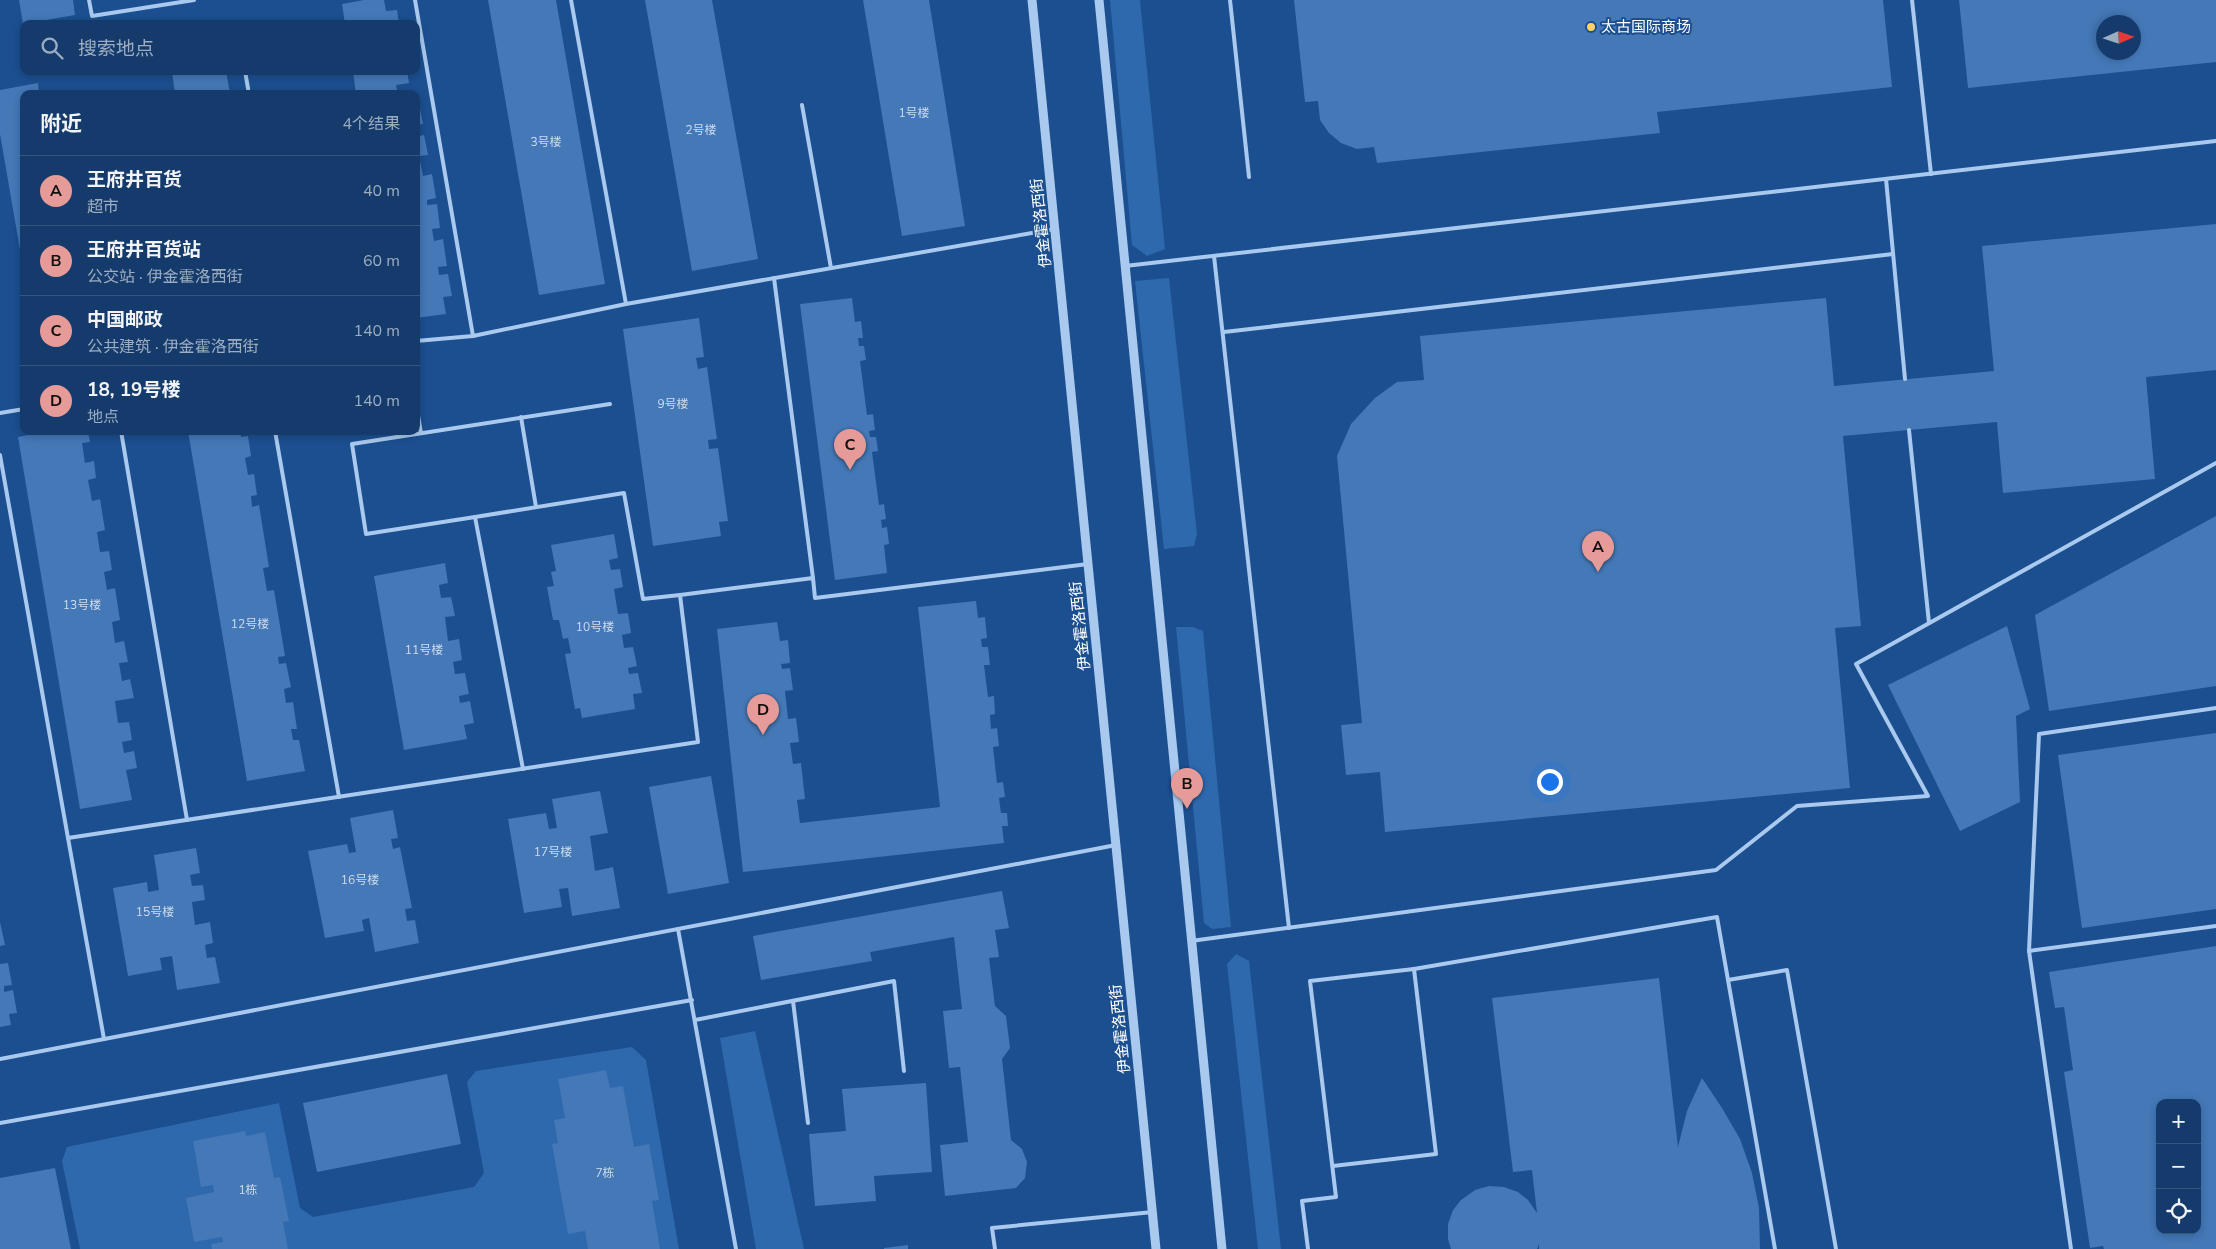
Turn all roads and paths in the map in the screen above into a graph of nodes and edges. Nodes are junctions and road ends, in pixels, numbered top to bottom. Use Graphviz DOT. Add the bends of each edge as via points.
graph roads {
  1 [pos="89,0"];
  2 [pos="194,0"];
  3 [pos="415,0"];
  4 [pos="571,0"];
  5 [pos="1032,0"];
  6 [pos="1099,0"];
  7 [pos="1230,0"];
  8 [pos="1912,0"];
  9 [pos="418,20"];
  10 [pos="420,29"];
  11 [pos="246,75"];
  12 [pos="248,90"];
  13 [pos="802,105"];
  14 [pos="2216,141"];
  15 [pos="1931,174"];
  16 [pos="1249,177"];
  17 [pos="1886,179"];
  18 [pos="1055,229"];
  19 [pos="1893,254"];
  20 [pos="1214,256"];
  21 [pos="1125,266"];
  22 [pos="831,268"];
  23 [pos="774,278"];
  24 [pos="626,304"];
  25 [pos="1224,332"];
  26 [pos="473,336"];
  27 [pos="420,341"];
  28 [pos="1905,379"];
  29 [pos="610,404"];
  30 [pos="20,410"];
  31 [pos="0,413"];
  32 [pos="521,417"];
  33 [pos="420,427"];
  34 [pos="1909,430"];
  35 [pos="421,433"];
  36 [pos="122,435"];
  37 [pos="276,435"];
  38 [pos="408,435"];
  39 [pos="0,455"];
  40 [pos="2216,463"];
  41 [pos="536,507"];
  42 [pos="475,517"];
  43 [pos="1088,564"];
  44 [pos="813,578"];
  45 [pos="680,594"];
  46 [pos="1929,623"];
  47 [pos="2216,708"];
  48 [pos="523,769"];
  49 [pos="339,797"];
  50 [pos="188,820"];
  51 [pos="68,838"];
  52 [pos="1116,845"];
  53 [pos="2216,926"];
  54 [pos="1289,928"];
  55 [pos="678,929"];
  56 [pos="1191,941"];
  57 [pos="2029,951"];
  58 [pos="1414,969"];
  59 [pos="1728,980"];
  60 [pos="692,1000"];
  61 [pos="793,1001"];
  62 [pos="695,1020"];
  63 [pos="104,1039"];
  64 [pos="0,1059"];
  65 [pos="904,1071"];
  66 [pos="0,1123"];
  67 [pos="808,1123"];
  68 [pos="1333,1166"];
  69 [pos="1152,1212"];
  70 [pos="736,1249"];
  71 [pos="995,1249"];
  72 [pos="1156,1249"];
  73 [pos="1222,1249"];
  74 [pos="1308,1249"];
  75 [pos="1775,1249"];
  76 [pos="1836,1249"];
  77 [pos="2072,1249"];
  1 -- 2 [label="lane" via="92,16"];
  3 -- 9 [label="lane"];
  4 -- 24 [label="lane"];
  5 -- 18 [label="street, 伊金霍洛西街"];
  6 -- 21 [label="street"];
  7 -- 16 [label="lane"];
  8 -- 15 [label="lane"];
  10 -- 26 [label="lane"];
  11 -- 12 [label="lane"];
  13 -- 22 [label="lane"];
  14 -- 15 [label="lane"];
  15 -- 17 [label="lane"];
  17 -- 19 [label="lane"];
  17 -- 20 [label="lane"];
  18 -- 22 [label="lane"];
  18 -- 43 [label="street, 伊金霍洛西街"];
  19 -- 25 [label="lane"];
  19 -- 28 [label="lane"];
  20 -- 21 [label="lane"];
  20 -- 25 [label="lane"];
  21 -- 56 [label="street"];
  22 -- 23 [label="lane"];
  23 -- 24 [label="lane"];
  23 -- 44 [label="lane"];
  24 -- 26 [label="lane"];
  25 -- 54 [label="lane"];
  26 -- 27 [label="lane"];
  29 -- 32 [label="lane"];
  30 -- 31 [label="lane"];
  32 -- 35 [label="lane"];
  32 -- 41 [label="lane"];
  33 -- 35 [label="lane"];
  34 -- 46 [label="lane"];
  36 -- 50 [label="lane"];
  37 -- 49 [label="lane"];
  38 -- 42 [label="lane" via="352,444 366,534"];
  39 -- 51 [label="lane"];
  40 -- 46 [label="lane"];
  41 -- 42 [label="lane"];
  41 -- 45 [label="lane" via="624,493 643,599"];
  42 -- 48 [label="lane"];
  43 -- 44 [label="lane" via="815,598"];
  43 -- 52 [label="street, 伊金霍洛西街"];
  44 -- 45 [label="lane"];
  45 -- 48 [label="lane" via="698,742"];
  46 -- 54 [label="lane" via="1856,664 1928,796 1797,806 1716,870"];
  47 -- 57 [label="lane" via="2039,734"];
  48 -- 49 [label="lane"];
  49 -- 50 [label="lane"];
  50 -- 51 [label="lane"];
  51 -- 63 [label="lane"];
  52 -- 55 [label="lane"];
  52 -- 69 [label="street, 伊金霍洛西街"];
  53 -- 57 [label="lane"];
  54 -- 56 [label="lane"];
  55 -- 60 [label="lane"];
  55 -- 63 [label="lane"];
  56 -- 73 [label="street"];
  57 -- 77 [label="lane"];
  58 -- 59 [label="lane" via="1717,917"];
  58 -- 68 [label="lane" via="1436,1154"];
  58 -- 68 [label="lane" via="1310,981"];
  59 -- 75 [label="lane"];
  59 -- 76 [label="lane" via="1787,970"];
  60 -- 62 [label="lane"];
  60 -- 66 [label="lane"];
  61 -- 62 [label="lane"];
  61 -- 65 [label="lane" via="894,980"];
  61 -- 67 [label="lane"];
  62 -- 70 [label="lane"];
  63 -- 64 [label="lane"];
  68 -- 74 [label="lane" via="1336,1196 1302,1201"];
  69 -- 71 [label="lane" via="992,1228"];
  69 -- 72 [label="street, 伊金霍洛西街"];
}
